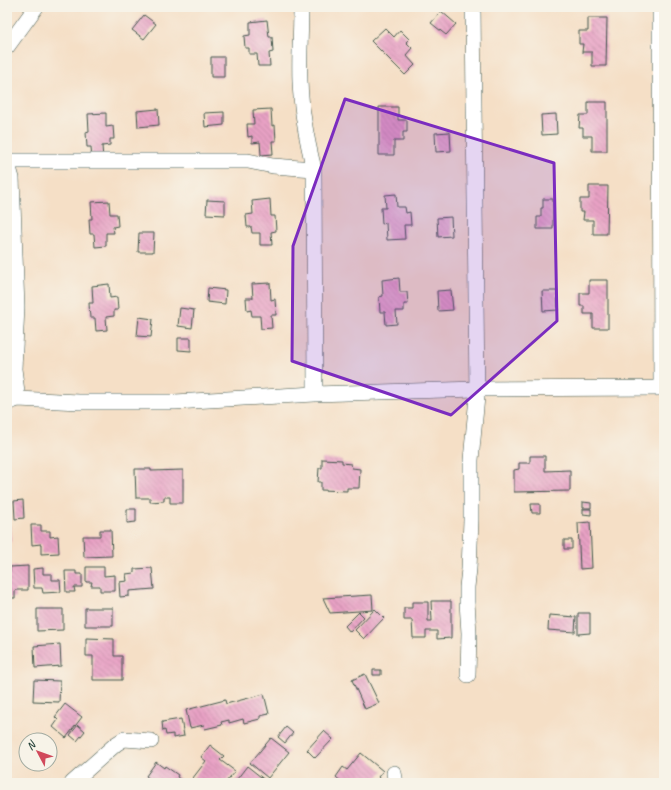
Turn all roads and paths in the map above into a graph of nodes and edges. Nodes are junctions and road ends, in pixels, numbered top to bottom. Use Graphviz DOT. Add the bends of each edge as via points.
graph roads {
  1 [pos="36,7"];
  2 [pos="301,7"];
  3 [pos="473,7"];
  4 [pos="660,7"];
  5 [pos="7,47"];
  6 [pos="7,161"];
  7 [pos="314,169"];
  8 [pos="662,388"];
  9 [pos="476,389"];
  10 [pos="315,394"];
  11 [pos="12,401"];
  12 [pos="468,675"];
  13 [pos="151,741"];
  14 [pos="72,783"];
  1 -- 5 [label="street"];
  2 -- 7 [label="street" via="301,100"];
  3 -- 9 [label="street"];
  4 -- 8 [label="street"];
  6 -- 7 [label="street" via="248,161"];
  6 -- 11 [label="street" via="12,178 17,307"];
  7 -- 10 [label="street"];
  8 -- 9 [label="street"];
  9 -- 10 [label="street"];
  9 -- 12 [label="street" via="477,404 471,460 470,569 466,602 469,632"];
  10 -- 11 [label="street" via="175,402"];
  13 -- 14 [label="street" via="124,739"];
}
